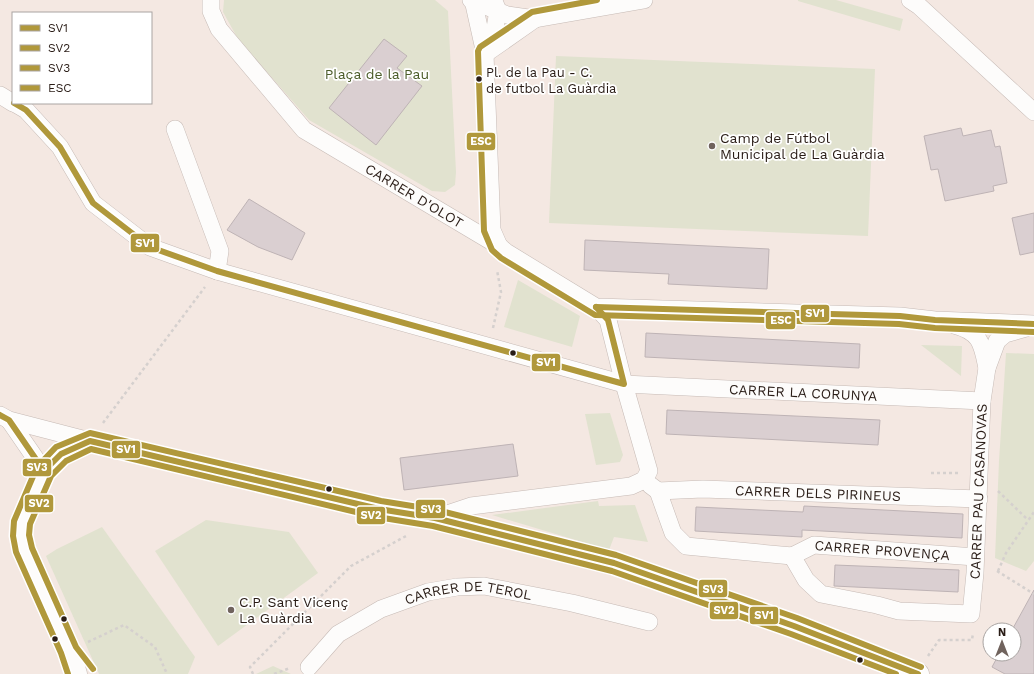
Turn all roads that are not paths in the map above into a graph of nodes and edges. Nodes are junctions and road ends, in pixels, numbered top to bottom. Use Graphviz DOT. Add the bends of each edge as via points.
graph roads {
  1 [pos="211,0"];
  2 [pos="472,0"];
  3 [pos="644,0"];
  4 [pos="910,0"];
  5 [pos="496,5"];
  6 [pos="535,19"];
  7 [pos="485,54"];
  8 [pos="0,95"];
  9 [pos="12,102"];
  10 [pos="15,104"];
  11 [pos="1034,112"];
  12 [pos="175,129"];
  13 [pos="502,249"];
  14 [pos="217,271"];
  15 [pos="596,307"];
  16 [pos="935,320"];
  17 [pos="1034,325"];
  18 [pos="987,368"];
  19 [pos="624,384"];
  20 [pos="982,401"];
  21 [pos="5,418"];
  22 [pos="90,441"];
  23 [pos="44,471"];
  24 [pos="644,480"];
  25 [pos="658,491"];
  26 [pos="979,499"];
  27 [pos="435,518"];
  28 [pos="792,556"];
  29 [pos="975,565"];
  30 [pos="649,622"];
  31 [pos="69,651"];
  32 [pos="311,668"];
  33 [pos="76,674"];
  34 [pos="87,674"];
  35 [pos="918,674"];
  1 -- 13 [label="street, CARRER D'OLOT" via="211,10 219,29 304,130"];
  2 -- 5 [label="street"];
  2 -- 7 [label="street"];
  3 -- 6 [label="street"];
  4 -- 11 [label="street"];
  5 -- 6 [label="street" via="507,15"];
  5 -- 7 [label="street" via="495,28"];
  6 -- 7 [label="street"];
  7 -- 13 [label="street" via="492,230"];
  8 -- 9 [label="street, CARRER LA CORUNYA"];
  10 -- 14 [label="street, CARRER LA CORUNYA" via="26,110 60,146 94,203 150,248"];
  12 -- 14 [label="street" via="220,251"];
  13 -- 15 [label="street, CARRER D'OLOT"];
  14 -- 19 [label="street, CARRER LA CORUNYA"];
  15 -- 16 [label="street, CARRER D'OLOT" via="900,316"];
  15 -- 19 [label="street" via="608,320"];
  16 -- 17 [label="street, CARRER D'OLOT"];
  16 -- 18 [label="street, CARRER PAU CASANOVAS" via="964,327 975,334 982,347"];
  17 -- 18 [label="street, CARRER PAU CASANOVAS" via="1005,334 996,341"];
  18 -- 20 [label="street, CARRER PAU CASANOVAS"];
  19 -- 20 [label="street, CARRER LA CORUNYA"];
  19 -- 24 [label="street" via="649,471"];
  20 -- 26 [label="street, CARRER PAU CASANOVAS"];
  21 -- 22 [label="street"];
  21 -- 23 [label="street"];
  22 -- 23 [label="street" via="61,454"];
  22 -- 27 [label="street" via="378,509"];
  23 -- 31 [label="street" via="22,522 21,534 24,550"];
  24 -- 25 [label="street"];
  24 -- 27 [label="street" via="631,486 471,506"];
  25 -- 26 [label="street, CARRER DELS PIRINEUS" via="704,489"];
  25 -- 28 [label="street" via="673,533 686,546"];
  26 -- 29 [label="street, CARRER PAU CASANOVAS"];
  27 -- 35 [label="street" via="614,563 794,626"];
  28 -- 29 [label="street, CARRER PROVENÇA" via="814,545"];
  28 -- 29 [label="street, CARRER PAU CASANOVAS" via="806,580 821,594 899,611 971,614"];
  30 -- 32 [label="street, CARRER DE TEROL" via="572,602 484,586 457,587 428,592 381,609 338,634"];
  31 -- 33 [label="street"];
  31 -- 34 [label="street"];
}
